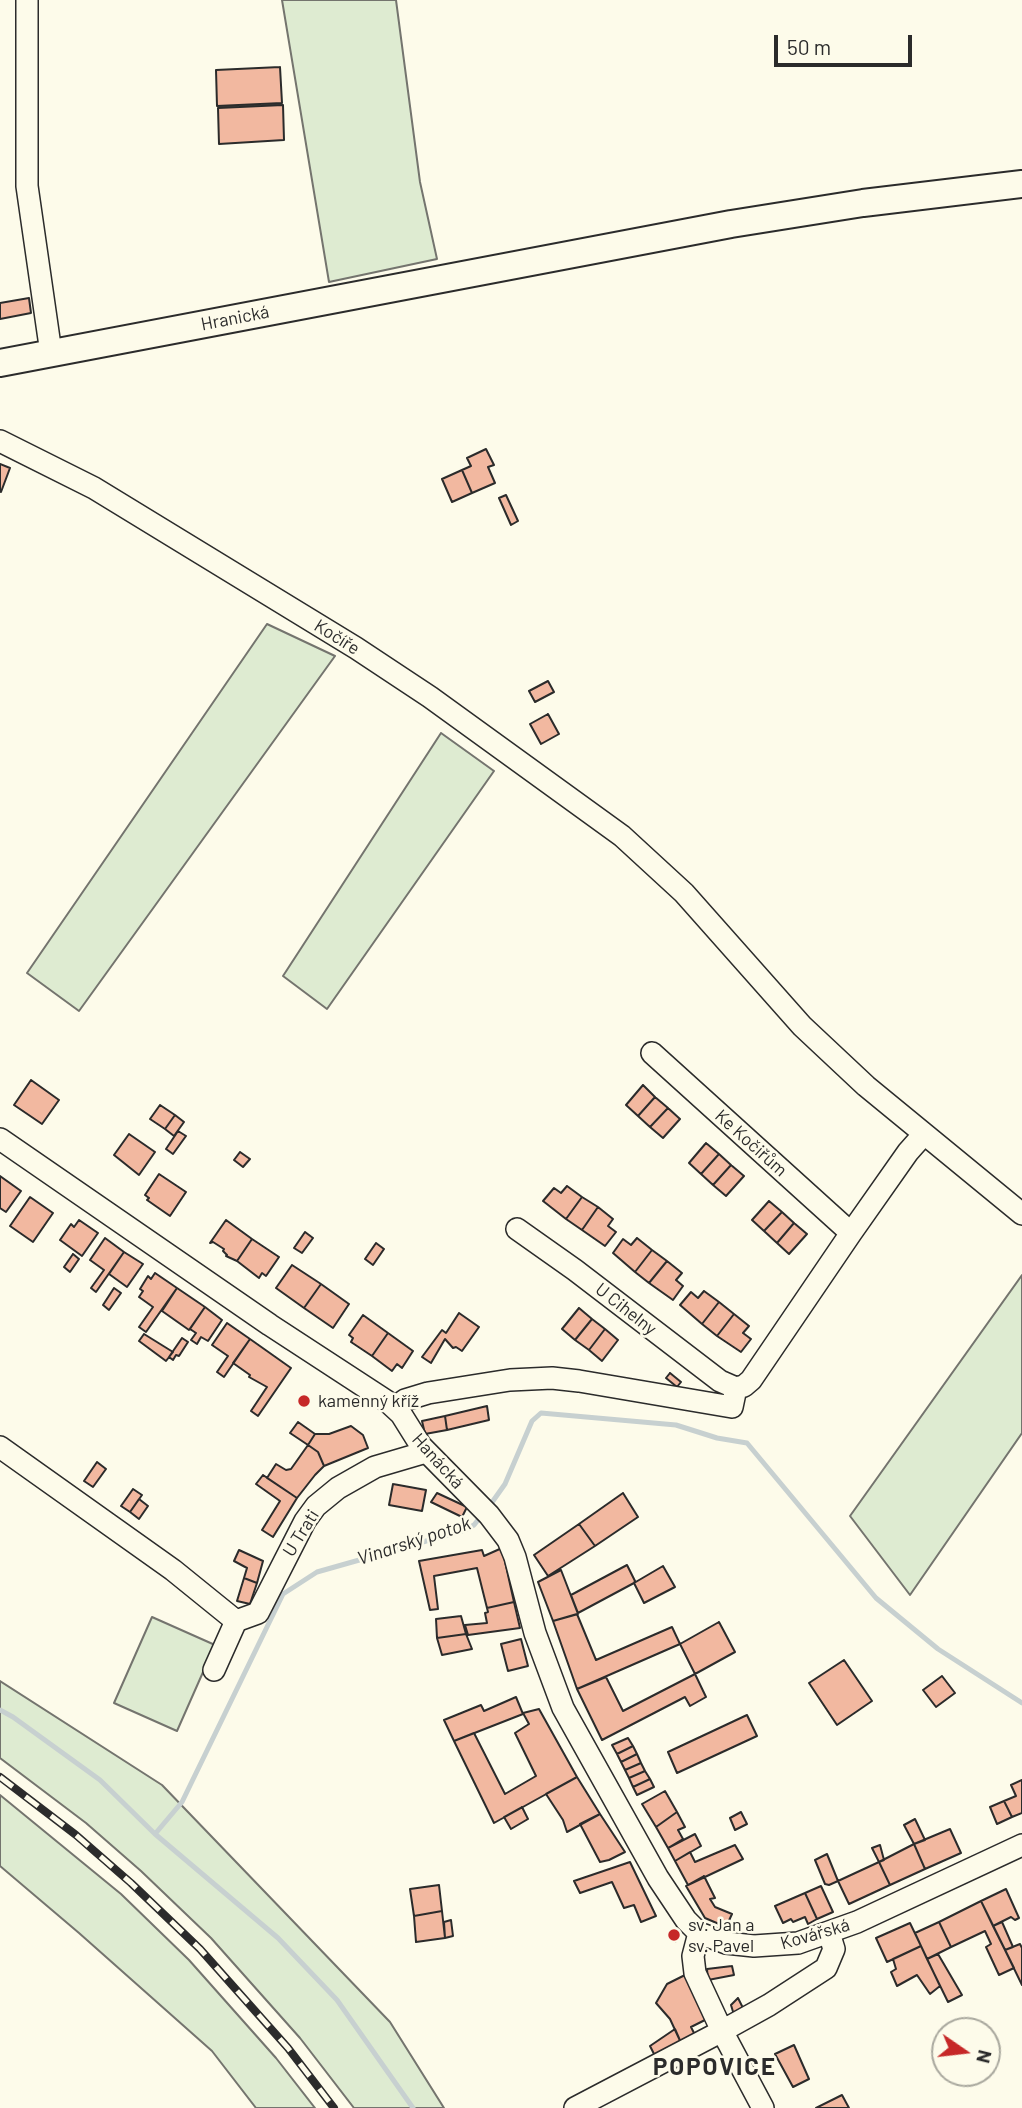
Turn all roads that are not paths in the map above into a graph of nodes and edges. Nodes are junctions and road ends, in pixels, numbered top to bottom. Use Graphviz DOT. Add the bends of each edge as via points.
graph roads {
  1 [pos="27,0"];
  2 [pos="1020,184"];
  3 [pos="51,353"];
  4 [pos="0,363"];
  5 [pos="0,441"];
  6 [pos="652,1053"];
  7 [pos="923,1134"];
  8 [pos="0,1139"];
  9 [pos="1022,1214"];
  10 [pos="517,1230"];
  11 [pos="851,1233"];
  12 [pos="736,1388"];
  13 [pos="395,1407"];
  14 [pos="0,1447"];
  15 [pos="426,1452"];
  16 [pos="236,1621"];
  17 [pos="214,1670"];
  18 [pos="1022,1846"];
  19 [pos="699,1933"];
  20 [pos="829,1933"];
  21 [pos="722,2031"];
  22 [pos="575,2108"];
  23 [pos="763,2108"];
  1 -- 3 [label="street" via="27,186"];
  2 -- 3 [label="main road, Hranická" via="863,202 731,224"];
  3 -- 4 [label="main road, Hranická"];
  5 -- 7 [label="street, Kočíře" via="94,488 356,648 622,836 693,902 802,1026"];
  6 -- 11 [label="street, Ke Kočiřům"];
  7 -- 9 [label="street, Kočíře"];
  7 -- 11 [label="street"];
  8 -- 13 [label="street, Hanácká"];
  10 -- 12 [label="street, U Cihelny" via="720,1381"];
  11 -- 12 [label="street" via="751,1380"];
  12 -- 13 [label="street" via="732,1407 579,1381 510,1380 428,1393"];
  13 -- 15 [label="street, Hanácká"];
  14 -- 16 [label="street" via="173,1570"];
  15 -- 16 [label="street, U Trati" via="375,1468 316,1506 258,1613"];
  15 -- 19 [label="street, Hanácká" via="485,1511 512,1548 563,1708 658,1878"];
  16 -- 17 [label="street"];
  18 -- 20 [label="street, Kovářská"];
  19 -- 20 [label="street, Kovářská" via="726,1942 770,1946"];
  19 -- 21 [label="street" via="693,1956 695,1973"];
  20 -- 21 [label="street" via="834,1949 827,1968"];
  21 -- 22 [label="street"];
  21 -- 23 [label="street"];
}
